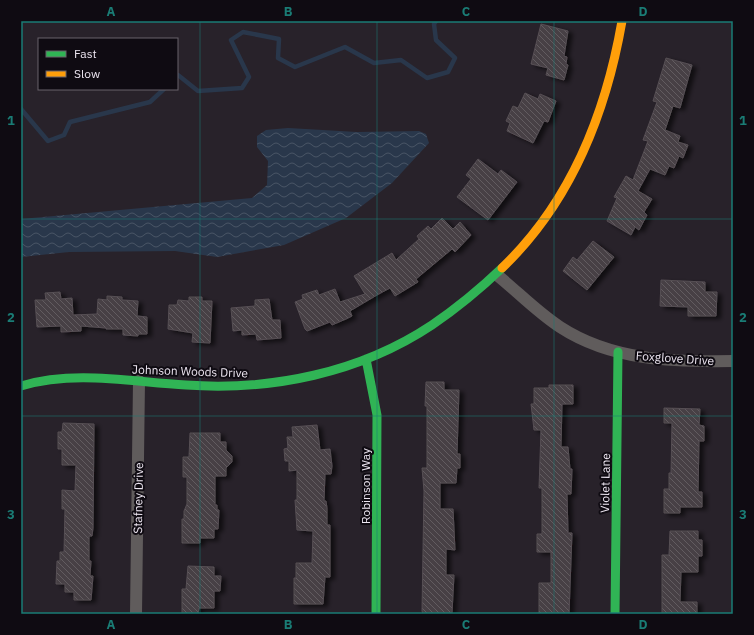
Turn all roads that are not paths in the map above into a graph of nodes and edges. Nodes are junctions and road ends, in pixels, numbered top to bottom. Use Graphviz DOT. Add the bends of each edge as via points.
graph roads {
  1 [pos="622,21"];
  2 [pos="497,274"];
  3 [pos="618,352"];
  4 [pos="366,359"];
  5 [pos="733,361"];
  6 [pos="140,381"];
  7 [pos="21,386"];
  8 [pos="136,614"];
  9 [pos="376,614"];
  10 [pos="615,614"];
  1 -- 2 [label="street, Johnson Woods Drive" via="612,74 601,108 572,173 524,246"];
  2 -- 3 [label="street, Foxglove Drive" via="531,306 561,328 589,342"];
  2 -- 4 [label="street, Johnson Woods Drive" via="468,300 436,323 402,344"];
  3 -- 5 [label="street, Foxglove Drive" via="649,359"];
  3 -- 10 [label="street, Violet Lane"];
  4 -- 6 [label="street, Johnson Woods Drive" via="310,377 252,386 195,386"];
  4 -- 9 [label="street, Robinson Way" via="377,415"];
  6 -- 7 [label="street, Johnson Woods Drive" via="67,378"];
  6 -- 8 [label="street, Stafney Drive"];
}
